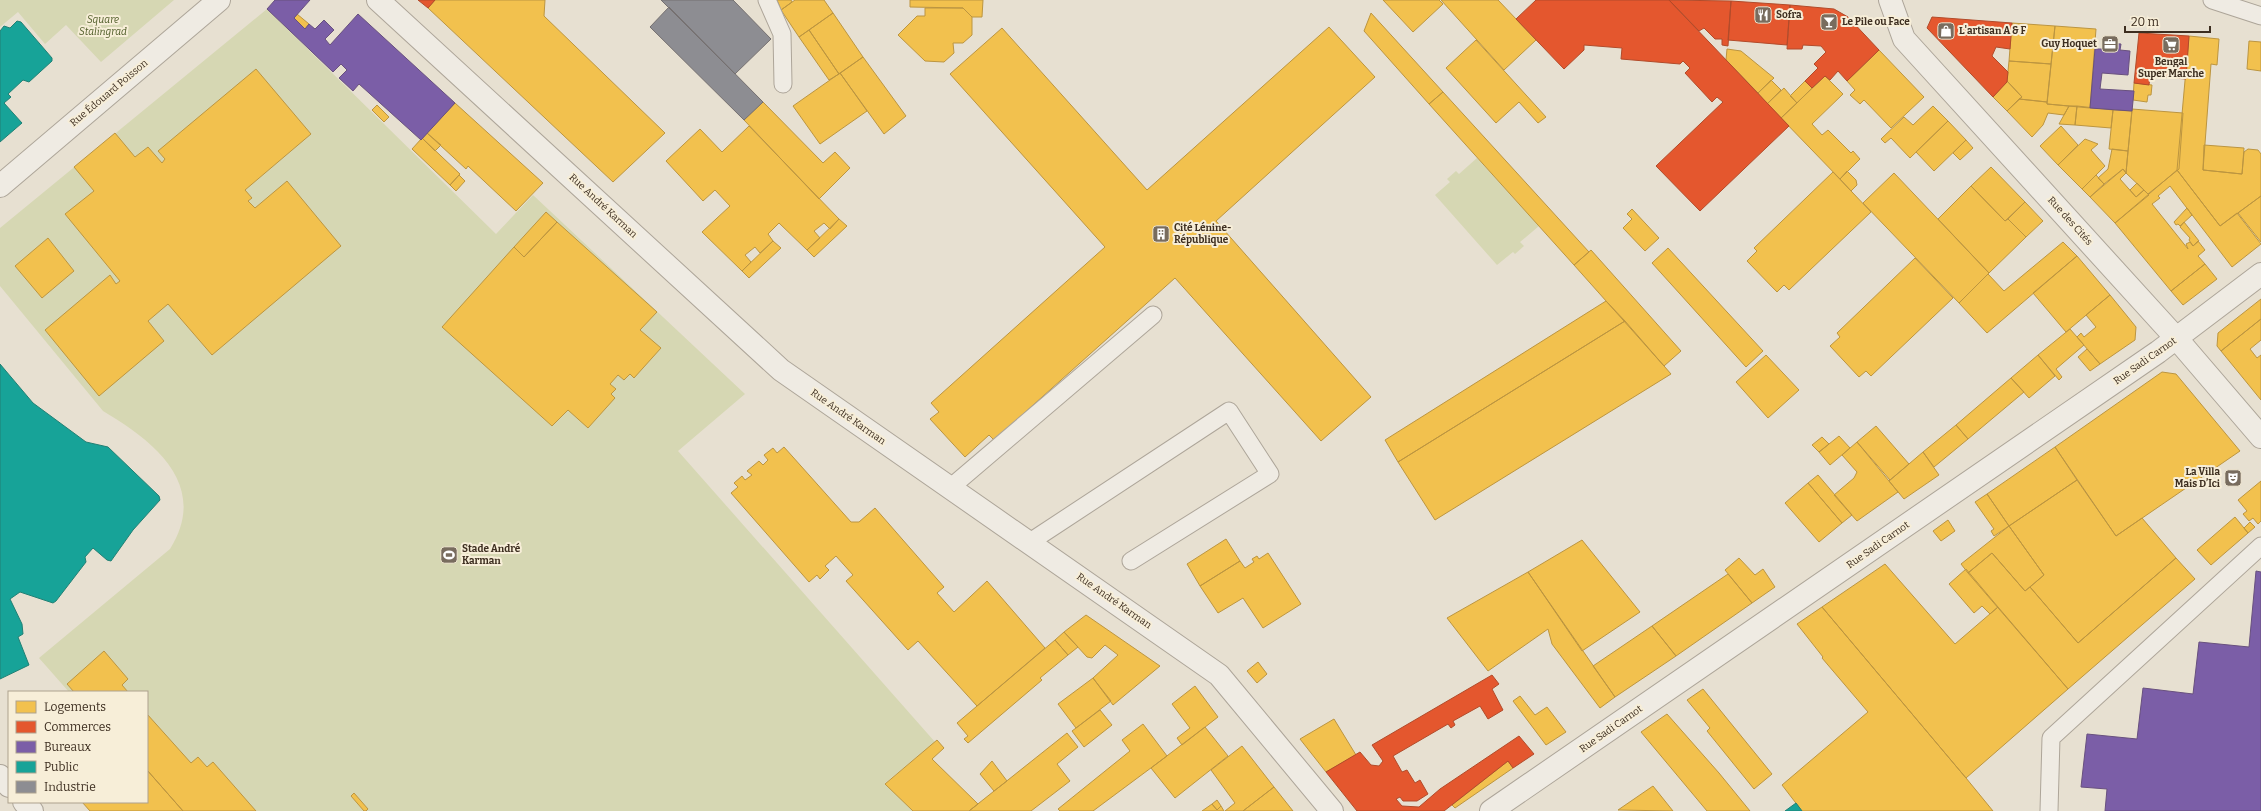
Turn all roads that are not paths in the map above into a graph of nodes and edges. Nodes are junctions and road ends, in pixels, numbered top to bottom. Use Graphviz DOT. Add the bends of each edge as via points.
graph roads {
  1 [pos="219,0"];
  2 [pos="378,0"];
  3 [pos="767,0"];
  4 [pos="1890,0"];
  5 [pos="2212,0"];
  6 [pos="2261,16"];
  7 [pos="783,84"];
  8 [pos="0,186"];
  9 [pos="2261,274"];
  10 [pos="1153,315"];
  11 [pos="2177,339"];
  12 [pos="2261,437"];
  13 [pos="950,488"];
  14 [pos="1030,542"];
  15 [pos="2261,546"];
  16 [pos="1131,561"];
  17 [pos="0,776"];
  18 [pos="8,785"];
  19 [pos="25,803"];
  20 [pos="32,811"];
  21 [pos="1332,811"];
  22 [pos="1492,811"];
  23 [pos="2050,811"];
  1 -- 8 [label="street, Rue Édouard Poisson"];
  2 -- 13 [label="street, Rue André Karman" via="781,370"];
  3 -- 7 [label="lane" via="782,34"];
  4 -- 11 [label="street, Rue des Cités" via="1904,39"];
  5 -- 6 [label="lane"];
  9 -- 11 [label="street, Rue Sadi Carnot"];
  10 -- 13 [label="lane"];
  11 -- 12 [label="street, Rue des Cités"];
  11 -- 22 [label="street, Rue Sadi Carnot"];
  13 -- 14 [label="street, Rue André Karman"];
  14 -- 16 [label="lane" via="1229,411 1270,474"];
  14 -- 21 [label="street, Rue André Karman" via="1219,675"];
  15 -- 23 [label="lane" via="2051,738"];
  17 -- 18 [label="street"];
  19 -- 20 [label="street"];
}
